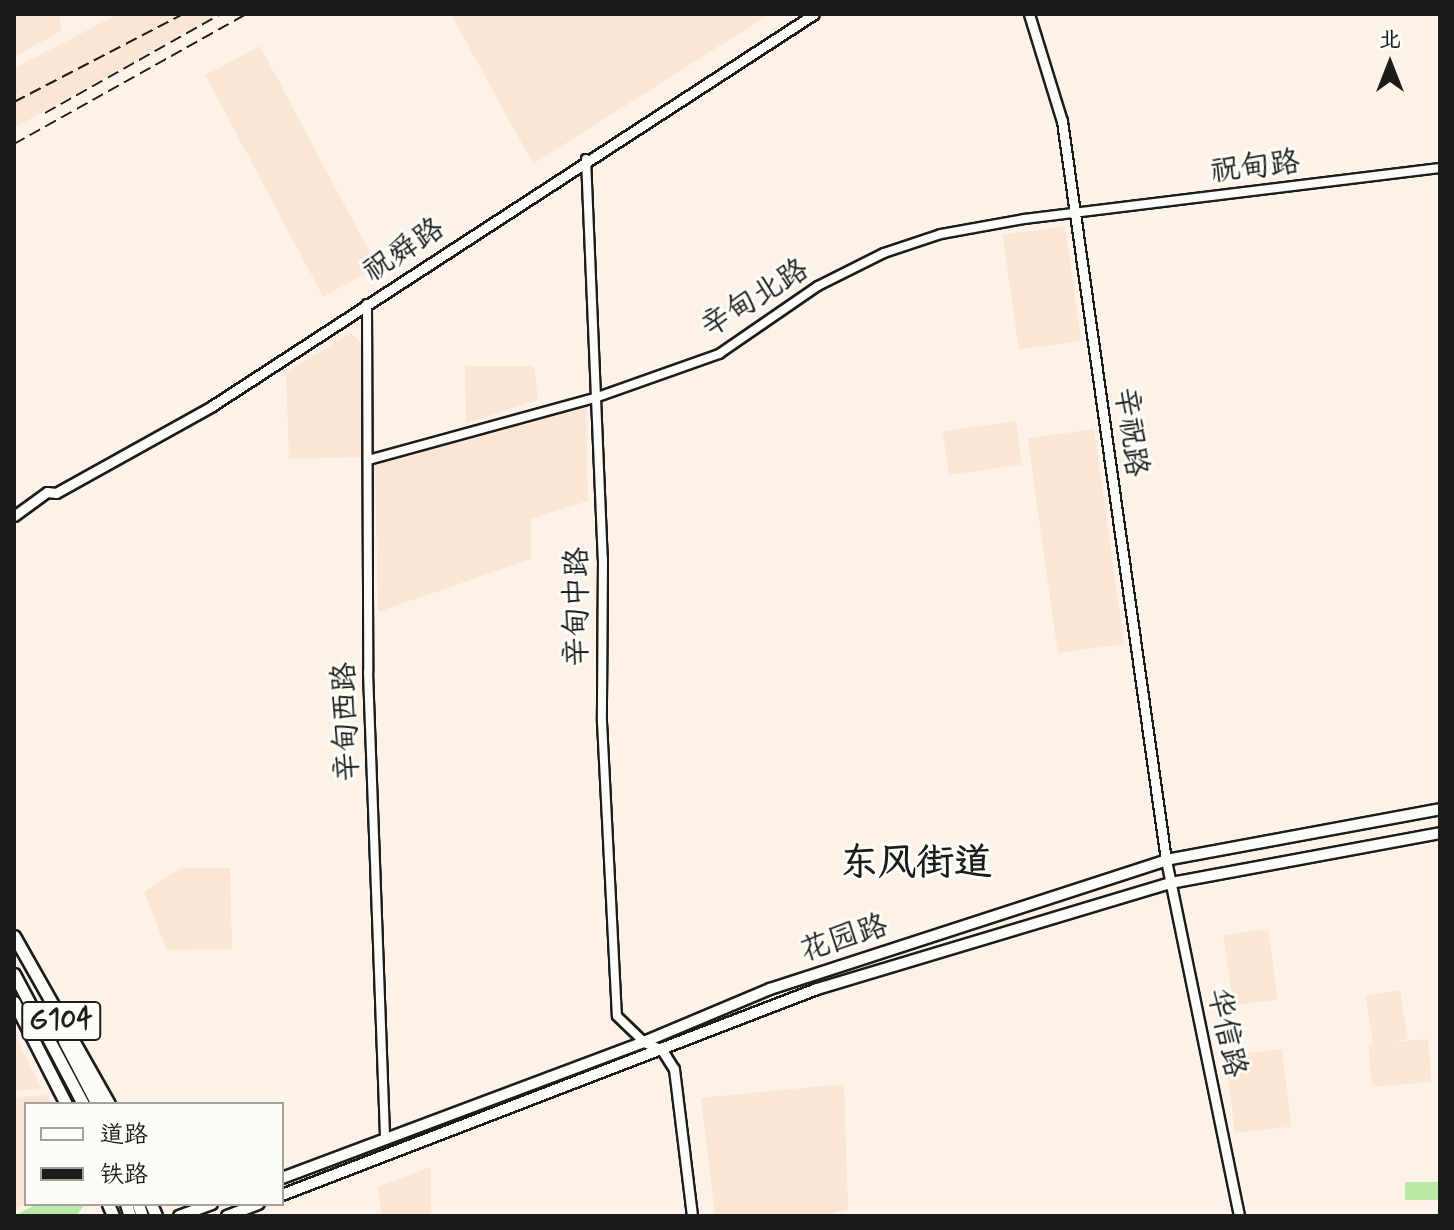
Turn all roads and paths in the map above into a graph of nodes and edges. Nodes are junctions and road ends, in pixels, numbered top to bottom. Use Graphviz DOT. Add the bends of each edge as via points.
graph roads {
  1 [pos="814,14"];
  2 [pos="1029,14"];
  3 [pos="586,159"];
  4 [pos="1440,168"];
  5 [pos="1076,216"];
  6 [pos="367,304"];
  7 [pos="595,398"];
  8 [pos="368,460"];
  9 [pos="14,516"];
  10 [pos="1440,809"];
  11 [pos="1440,833"];
  12 [pos="1166,860"];
  13 [pos="1171,883"];
  14 [pos="14,936"];
  15 [pos="14,946"];
  16 [pos="14,974"];
  17 [pos="14,1002"];
  18 [pos="644,1042"];
  19 [pos="662,1050"];
  20 [pos="65,1102"];
  21 [pos="82,1102"];
  22 [pos="96,1102"];
  23 [pos="108,1102"];
  24 [pos="385,1138"];
  25 [pos="284,1177"];
  26 [pos="284,1194"];
  27 [pos="206,1206"];
  28 [pos="254,1206"];
  29 [pos="179,1216"];
  30 [pos="227,1216"];
  31 [pos="692,1216"];
  32 [pos="1239,1216"];
  1 -- 3 [label="main road, 祝舜路"];
  2 -- 5 [label="main road, 辛祝路" via="1055,90"];
  3 -- 6 [label="main road, 祝舜路"];
  3 -- 7 [label="street, 辛甸中路"];
  4 -- 5 [label="street, 祝甸路"];
  5 -- 7 [label="street, 辛甸北路" via="941,234 884,253 818,286 719,354"];
  5 -- 12 [label="main road, 辛祝路"];
  6 -- 8 [label="street, 辛甸西路"];
  6 -- 9 [label="main road, 祝舜路" via="212,406 56,493 47,492"];
  7 -- 8 [label="street, 辛甸北路"];
  7 -- 18 [label="street, 辛甸中路" via="602,722 617,1016"];
  8 -- 24 [label="street, 辛甸西路" via="368,672"];
  10 -- 12 [label="main road, 花园路"];
  11 -- 13 [label="main road, 花园路"];
  12 -- 13 [label="main road, 华信路"];
  12 -- 18 [label="main road, 花园路" via="770,989"];
  13 -- 19 [label="main road, 花园路" via="817,989"];
  13 -- 32 [label="main road, 华信路"];
  14 -- 23 [label="highway, G104"];
  15 -- 22 [label="highway"];
  16 -- 21 [label="highway"];
  17 -- 20 [label="highway, G104"];
  18 -- 19 [label="main road"];
  18 -- 24 [label="main road, 花园路"];
  19 -- 26 [label="main road, 花园路" via="496,1108"];
  19 -- 31 [label="main road" via="674,1069"];
  24 -- 25 [label="main road, 花园路"];
  27 -- 29 [label="main road"];
  28 -- 30 [label="main road"];
}
